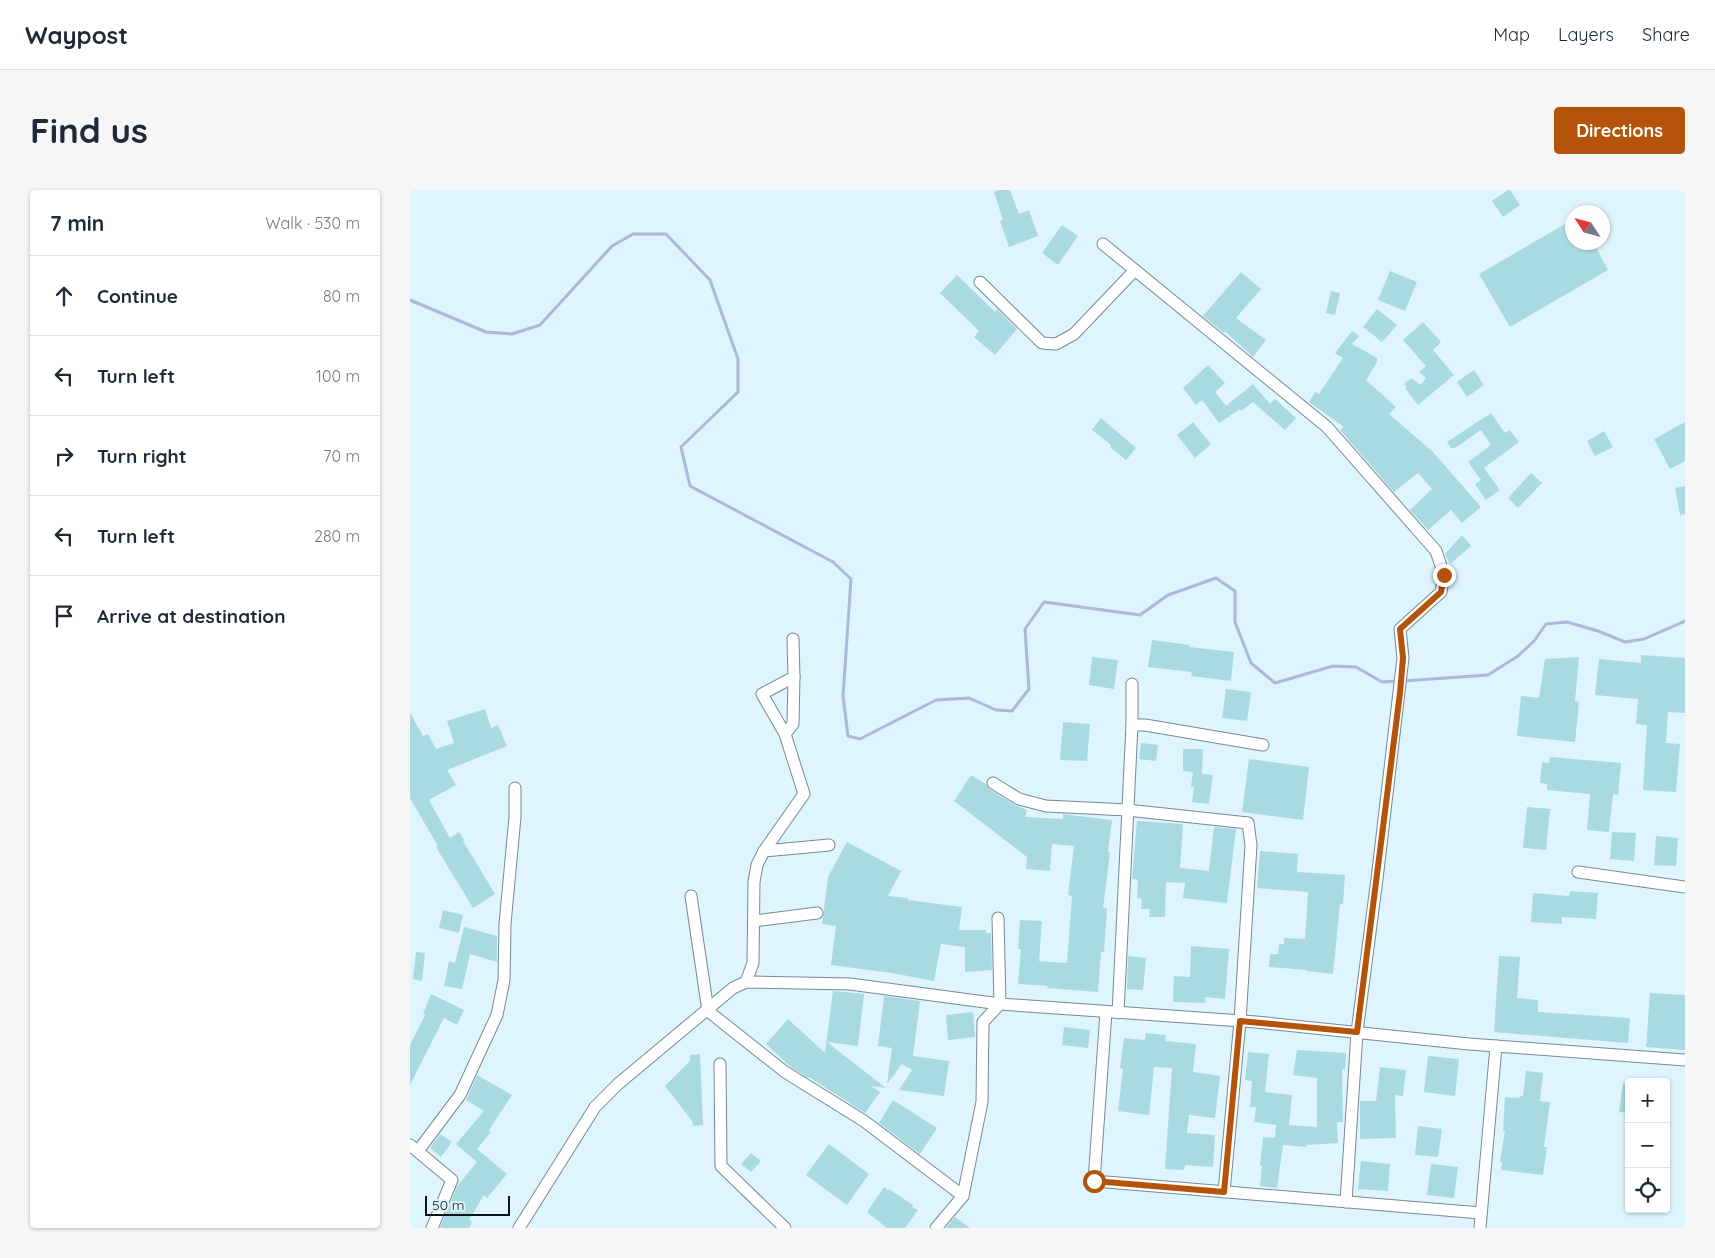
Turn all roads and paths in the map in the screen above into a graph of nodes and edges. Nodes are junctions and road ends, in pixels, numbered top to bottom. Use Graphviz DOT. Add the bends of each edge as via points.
graph roads {
  1 [pos="1103,244"];
  2 [pos="1135,270"];
  3 [pos="980,282"];
  4 [pos="793,639"];
  5 [pos="794,677"];
  6 [pos="1132,684"];
  7 [pos="1132,725"];
  8 [pos="785,734"];
  9 [pos="1263,745"];
  10 [pos="993,783"];
  11 [pos="515,788"];
  12 [pos="1127,810"];
  13 [pos="830,845"];
  14 [pos="764,851"];
  15 [pos="1578,872"];
  16 [pos="1685,887"];
  17 [pos="691,896"];
  18 [pos="817,913"];
  19 [pos="998,918"];
  20 [pos="754,921"];
  21 [pos="746,982"];
  22 [pos="1000,1004"];
  23 [pos="708,1011"];
  24 [pos="1106,1012"];
  25 [pos="1118,1012"];
  26 [pos="1240,1021"];
  27 [pos="1357,1032"];
  28 [pos="1496,1046"];
  29 [pos="1685,1060"];
  30 [pos="720,1064"];
  31 [pos="414,1148"];
  32 [pos="1224,1192"];
  33 [pos="963,1196"];
  34 [pos="1346,1202"];
  35 [pos="1481,1213"];
  36 [pos="432,1228"];
  37 [pos="519,1228"];
  38 [pos="785,1228"];
  39 [pos="936,1228"];
  40 [pos="1480,1228"];
  1 -- 2 [label="street"];
  2 -- 3 [label="street" via="1074,334 1056,344 1042,343"];
  2 -- 27 [label="street" via="1327,426 1436,551 1444,575 1441,592 1400,629 1403,658 1400,693"];
  4 -- 5 [label="street"];
  5 -- 8 [label="street" via="793,724"];
  5 -- 8 [label="street" via="762,694"];
  6 -- 7 [label="street"];
  7 -- 9 [label="street"];
  7 -- 12 [label="street"];
  8 -- 14 [label="street" via="804,794"];
  10 -- 12 [label="street" via="1019,799 1046,806"];
  11 -- 31 [label="street" via="504,980 497,1015 460,1095"];
  12 -- 25 [label="street"];
  12 -- 26 [label="street" via="1248,823 1251,845"];
  13 -- 14 [label="street"];
  14 -- 20 [label="street" via="754,882"];
  15 -- 16 [label="street"];
  17 -- 23 [label="street"];
  18 -- 20 [label="street"];
  19 -- 22 [label="street"];
  20 -- 21 [label="street" via="753,963"];
  21 -- 22 [label="street" via="850,984"];
  21 -- 23 [label="street" via="733,988"];
  22 -- 24 [label="street"];
  22 -- 33 [label="street" via="983,1022 982,1102"];
  23 -- 33 [label="street" via="785,1072 864,1122"];
  23 -- 37 [label="street" via="595,1106"];
  24 -- 25 [label="street"];
  24 -- 32 [label="street" via="1094,1181"];
  25 -- 26 [label="street"];
  26 -- 27 [label="street"];
  26 -- 32 [label="street"];
  27 -- 28 [label="street"];
  27 -- 34 [label="street"];
  28 -- 29 [label="street"];
  28 -- 35 [label="street"];
  30 -- 38 [label="street" via="721,1166"];
  31 -- 36 [label="street" via="452,1180"];
  32 -- 34 [label="street"];
  33 -- 39 [label="street"];
  34 -- 35 [label="street"];
  35 -- 40 [label="street"];
}
